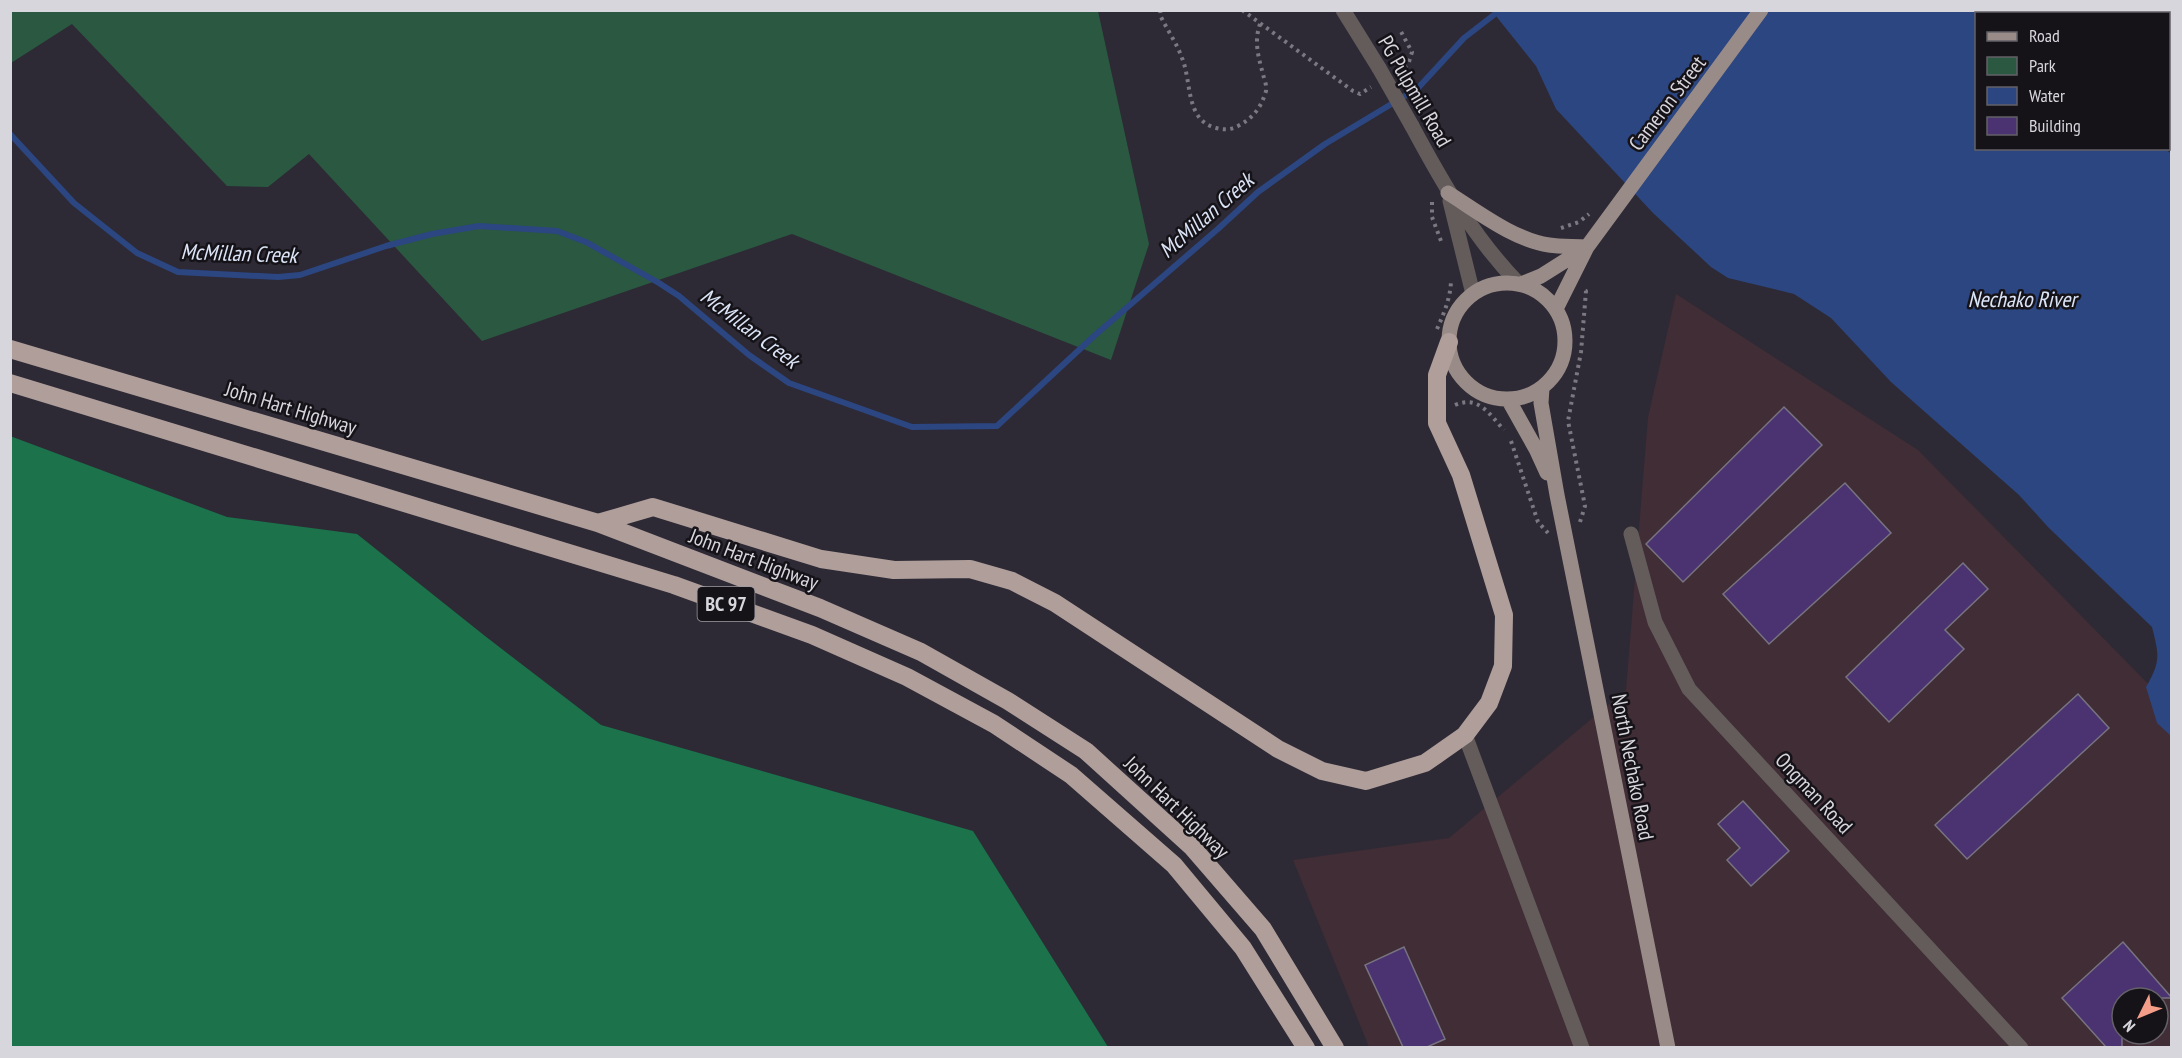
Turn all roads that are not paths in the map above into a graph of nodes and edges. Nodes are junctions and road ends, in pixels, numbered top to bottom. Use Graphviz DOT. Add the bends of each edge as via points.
graph roads {
  1 [pos="1343,10"];
  2 [pos="1761,10"];
  3 [pos="1448,193"];
  4 [pos="1587,247"];
  5 [pos="1520,284"];
  6 [pos="1473,294"];
  7 [pos="1556,309"];
  8 [pos="1442,336"];
  9 [pos="10,349"];
  10 [pos="10,383"];
  11 [pos="1542,388"];
  12 [pos="1508,399"];
  13 [pos="1557,495"];
  14 [pos="598,523"];
  15 [pos="1631,534"];
  16 [pos="1465,735"];
  17 [pos="1306,1047"];
  18 [pos="1335,1047"];
  19 [pos="1582,1047"];
  20 [pos="1668,1047"];
  21 [pos="2021,1047"];
  1 -- 3 [label="street, PG Pulpmill Road, bridge"];
  2 -- 4 [label="main road, Cameron Street"];
  3 -- 4 [label="main road" via="1530,239 1548,245"];
  3 -- 5 [label="street" via="1499,263"];
  3 -- 6 [label="street"];
  4 -- 5 [label="main road" via="1541,276"];
  4 -- 7 [label="main road"];
  5 -- 6 [label="main road" via="1489,285"];
  5 -- 7 [label="main road" via="1536,290"];
  6 -- 8 [label="main road"];
  7 -- 11 [label="main road" via="1566,337 1564,357 1556,374"];
  8 -- 12 [label="main road" via="1461,376 1474,389"];
  8 -- 16 [label="highway" via="1437,423 1461,475 1504,615 1503,666 1490,703"];
  9 -- 14 [label="highway, John Hart Highway / BC 97"];
  10 -- 17 [label="highway, John Hart Highway / BC 97" via="674,585 813,635 908,677 994,723 1071,774 1174,865 1243,948"];
  11 -- 12 [label="main road"];
  11 -- 13 [label="main road, North Nechako Road"];
  12 -- 13 [label="main road, North Nechako Road"];
  13 -- 20 [label="main road, North Nechako Road"];
  14 -- 16 [label="highway" via="653,507 822,559 894,570 970,569 1012,580 1055,603 1278,749 1322,771 1366,781 1425,763"];
  14 -- 18 [label="highway, John Hart Highway / BC 97" via="820,608 921,652 1008,701 1086,752 1192,847 1263,929"];
  15 -- 21 [label="street, Ongman Road" via="1654,622 1689,688"];
  16 -- 19 [label="street"];
}
